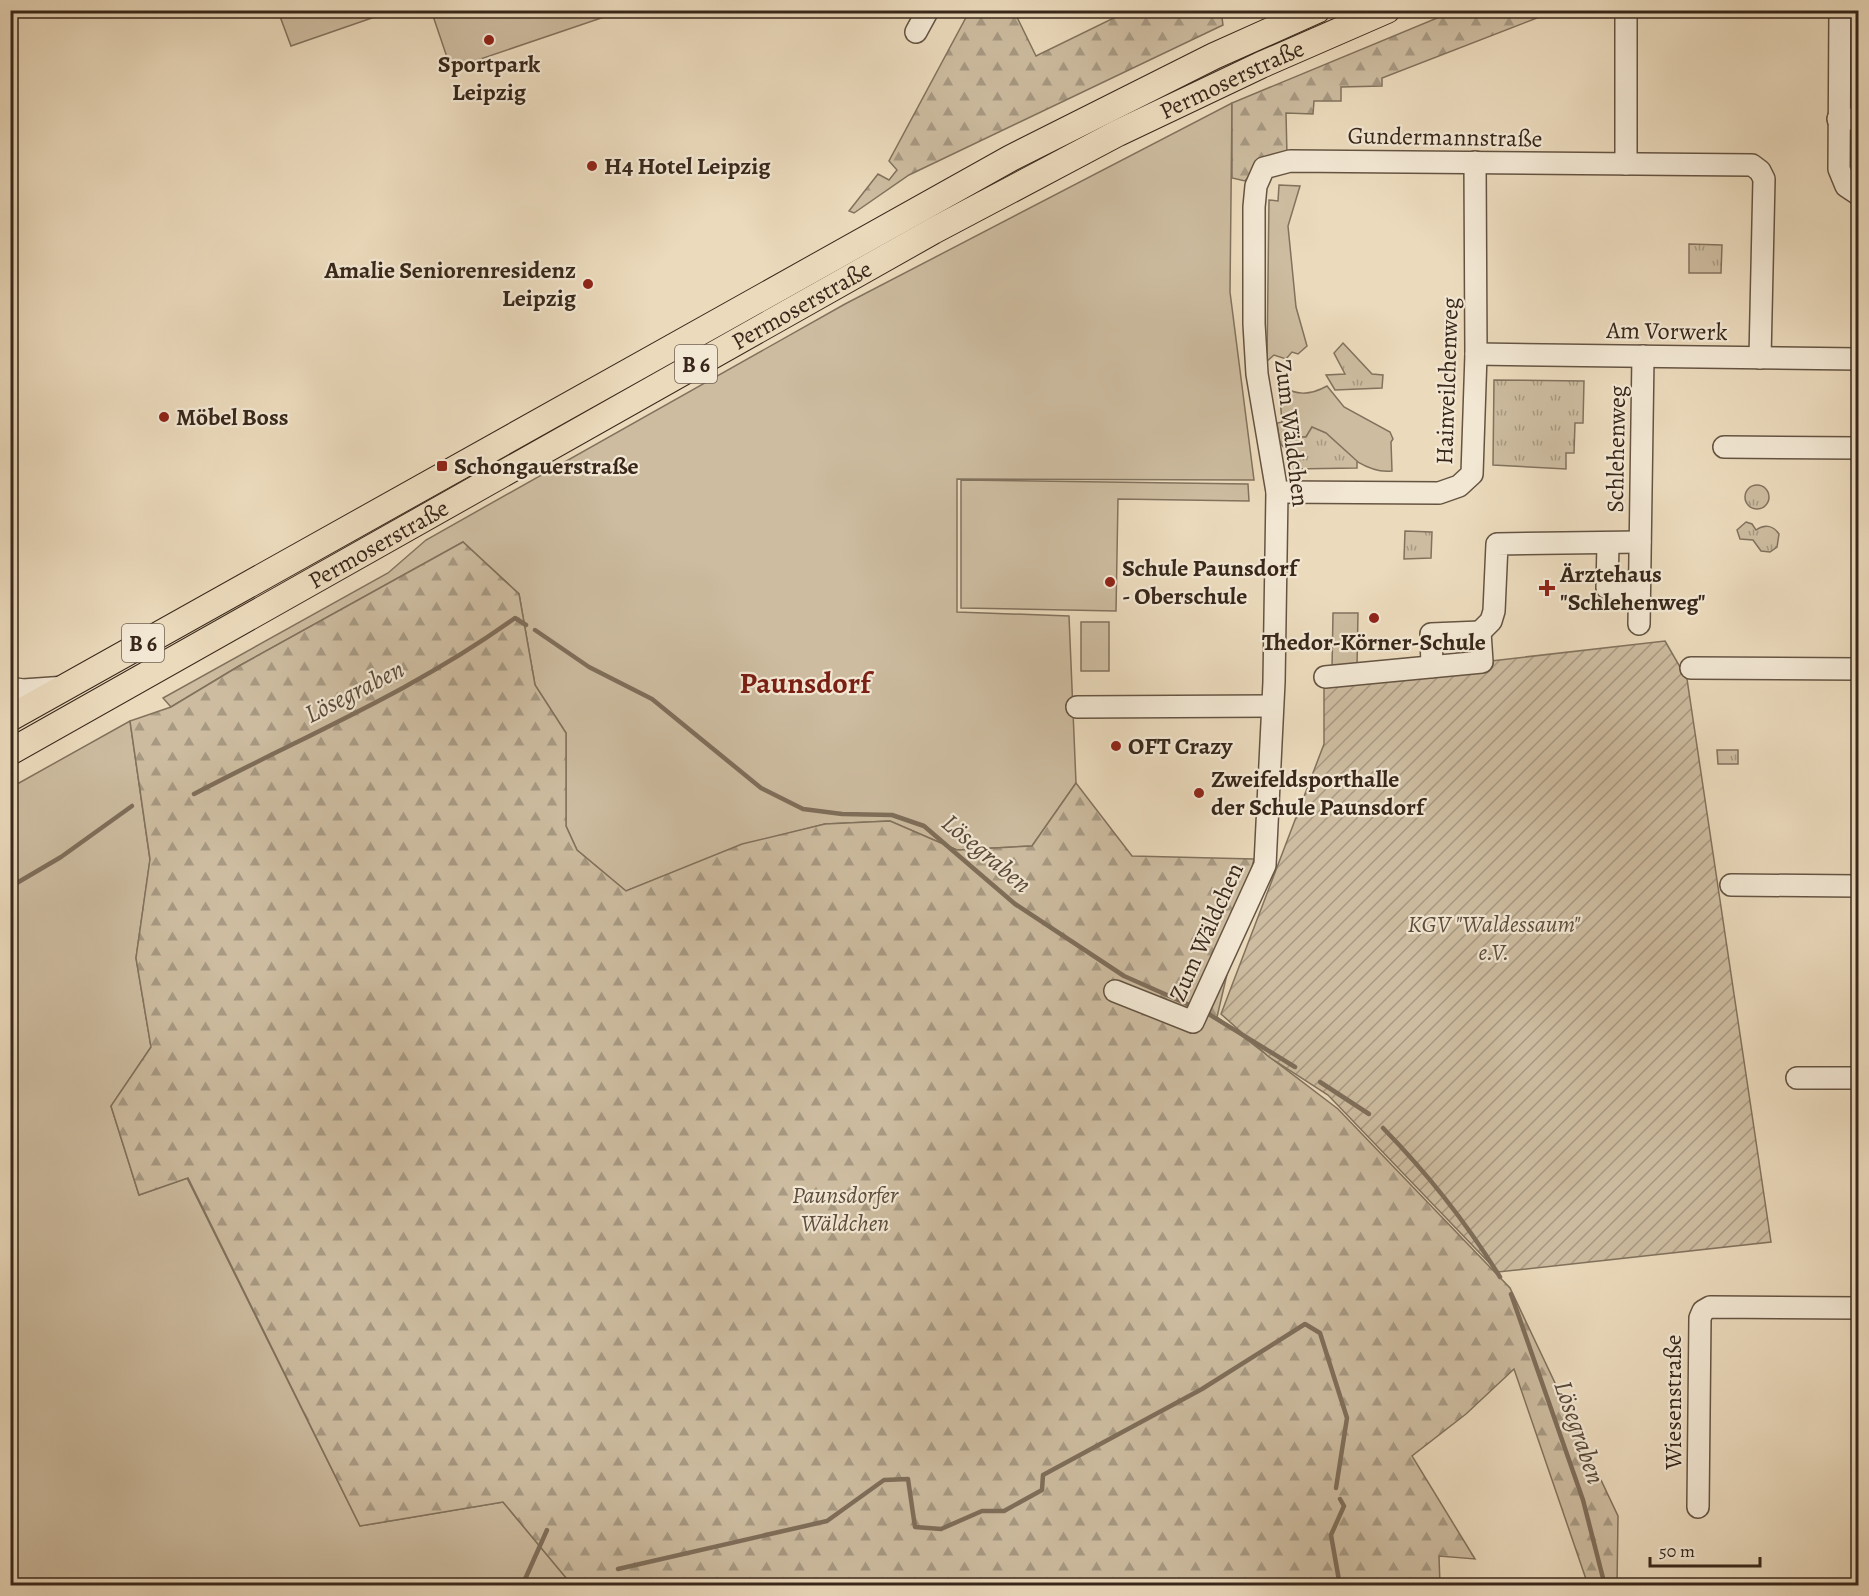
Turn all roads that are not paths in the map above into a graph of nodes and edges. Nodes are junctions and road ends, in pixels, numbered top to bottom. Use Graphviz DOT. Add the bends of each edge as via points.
graph roads {
  1 [pos="928,10"];
  2 [pos="1317,10"];
  3 [pos="1387,10"];
  4 [pos="1626,10"];
  5 [pos="1840,10"];
  6 [pos="916,32"];
  7 [pos="1848,119"];
  8 [pos="1475,162"];
  9 [pos="1626,164"];
  10 [pos="1264,168"];
  11 [pos="1858,194"];
  12 [pos="1476,354"];
  13 [pos="1643,356"];
  14 [pos="1761,358"];
  15 [pos="1858,359"];
  16 [pos="1724,447"];
  17 [pos="1858,448"];
  18 [pos="1277,492"];
  19 [pos="1640,542"];
  20 [pos="1608,544"];
  21 [pos="1640,588"];
  22 [pos="1639,624"];
  23 [pos="1480,632"];
  24 [pos="1432,667"];
  25 [pos="1691,668"];
  26 [pos="1858,669"];
  27 [pos="1325,677"];
  28 [pos="66,687"];
  29 [pos="10,688"];
  30 [pos="1272,706"];
  31 [pos="1077,707"];
  32 [pos="10,718"];
  33 [pos="10,752"];
  34 [pos="1731,885"];
  35 [pos="1858,886"];
  36 [pos="1115,991"];
  37 [pos="1797,1078"];
  38 [pos="1858,1078"];
  39 [pos="1858,1308"];
  40 [pos="1698,1507"];
  1 -- 6 [label="street"];
  2 -- 28 [label="main road, Permoserstraße / B 6" via="1214,56 1011,158"];
  3 -- 33 [label="main road, Permoserstraße / B 6" via="1118,133 933,231"];
  4 -- 9 [label="street"];
  5 -- 7 [label="street"];
  7 -- 11 [label="street" via="1839,169 1846,186"];
  8 -- 9 [label="street, Gundermannstraße"];
  8 -- 10 [label="street, Gundermannstraße" via="1290,161"];
  8 -- 12 [label="street, Hainveilchenweg"];
  9 -- 14 [label="street, Gundermannstraße" via="1752,165 1760,171 1764,179"];
  10 -- 18 [label="street, Zum Wäldchen" via="1256,186 1254,207 1254,324 1257,374"];
  12 -- 13 [label="street, Am Vorwerk"];
  12 -- 18 [label="street, Hainveilchenweg" via="1474,461 1472,474 1459,486 1439,493"];
  13 -- 14 [label="street, Am Vorwerk"];
  13 -- 19 [label="street, Schlehenweg"];
  14 -- 15 [label="street, Am Vorwerk"];
  16 -- 17 [label="street"];
  18 -- 30 [label="street, Zum Wäldchen"];
  19 -- 20 [label="street, Schlehenweg"];
  19 -- 21 [label="street, Schlehenweg"];
  20 -- 21 [label="street, Schlehenweg" via="1607,588"];
  20 -- 23 [label="street, Schlehenweg" via="1497,544 1494,611 1491,621"];
  21 -- 22 [label="street, Schlehenweg"];
  23 -- 24 [label="street" via="1482,662"];
  23 -- 24 [label="street" via="1431,634"];
  24 -- 27 [label="street"];
  25 -- 26 [label="street"];
  28 -- 29 [label="street"];
  28 -- 32 [label="main road, Permoserstraße / B 6"];
  30 -- 31 [label="street"];
  30 -- 36 [label="street, Zum Wäldchen" via="1265,866 1194,1022"];
  34 -- 35 [label="street"];
  37 -- 38 [label="street"];
  39 -- 40 [label="street, Wiesenstraße" via="1710,1307 1703,1311"];
}
